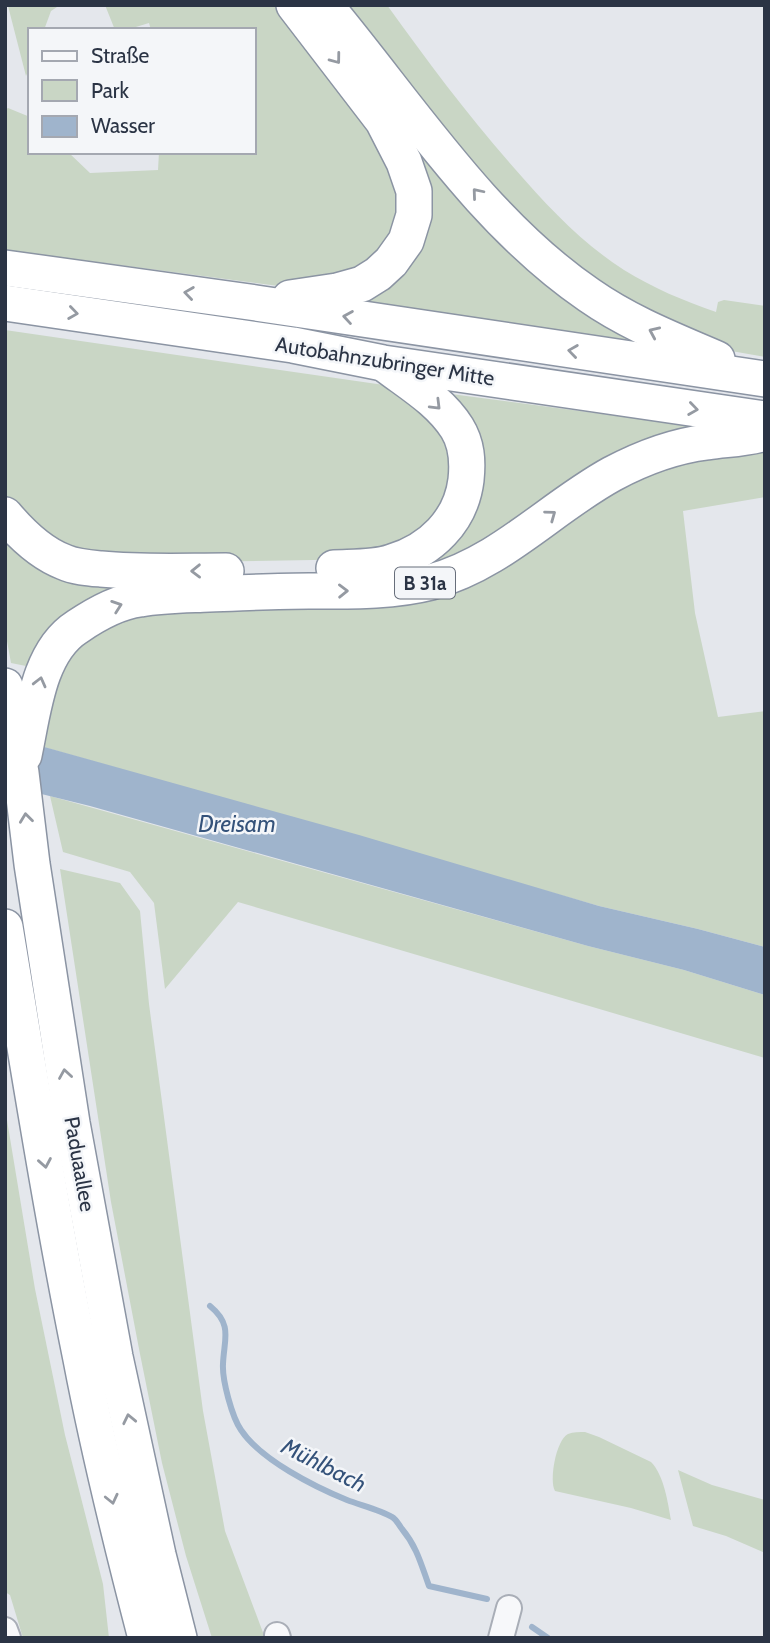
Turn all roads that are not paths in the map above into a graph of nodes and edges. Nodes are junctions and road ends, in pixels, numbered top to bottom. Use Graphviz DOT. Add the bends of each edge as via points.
graph roads {
  1 [pos="294,5"];
  2 [pos="325,5"];
  3 [pos="5,268"];
  4 [pos="5,303"];
  5 [pos="256,303"];
  6 [pos="383,363"];
  7 [pos="763,379"];
  8 [pos="765,419"];
  9 [pos="765,433"];
  10 [pos="5,515"];
  11 [pos="5,686"];
  12 [pos="21,773"];
  13 [pos="5,927"];
  14 [pos="122,1544"];
  15 [pos="158,1555"];
  16 [pos="509,1608"];
  17 [pos="5,1630"];
  18 [pos="8,1638"];
  19 [pos="127,1638"];
  20 [pos="146,1638"];
  21 [pos="179,1638"];
  22 [pos="201,1638"];
  23 [pos="501,1638"];
  1 -- 5 [label="highway, one-way" via="383,121 414,191 414,215 406,241 391,262 362,284"];
  7 -- 2 [label="highway, one-way" via="629,321 547,264 499,218"];
  5 -- 3 [label="highway, Autobahnzubringer Mitte, one-way"];
  4 -- 6 [label="highway, Autobahnzubringer Mitte, one-way" via="293,345"];
  7 -- 5 [label="highway, Autobahnzubringer Mitte, one-way"];
  6 -- 8 [label="highway, Autobahnzubringer Mitte, one-way"];
  6 -- 10 [label="highway, one-way" via="434,401 465,444 465,483 452,519 438,538 415,553 390,563 350,567 128,572 64,563 28,540"];
  12 -- 9 [label="highway, B 31a, one-way" via="43,670 74,629 103,611 138,599 351,591 430,582 498,552 583,492 648,457"];
  11 -- 12 [label="highway, Paduaallee"];
  15 -- 12 [label="highway, Paduaallee, one-way" via="115,1357 72,1123"];
  13 -- 14 [label="highway, Paduaallee, one-way" via="81,1361"];
  14 -- 19 [label="highway"];
  14 -- 20 [label="highway, Paduaallee"];
  15 -- 21 [label="highway, Paduaallee"];
  15 -- 22 [label="highway"];
  16 -- 23 [label="street"];
  17 -- 18 [label="street"];
}
